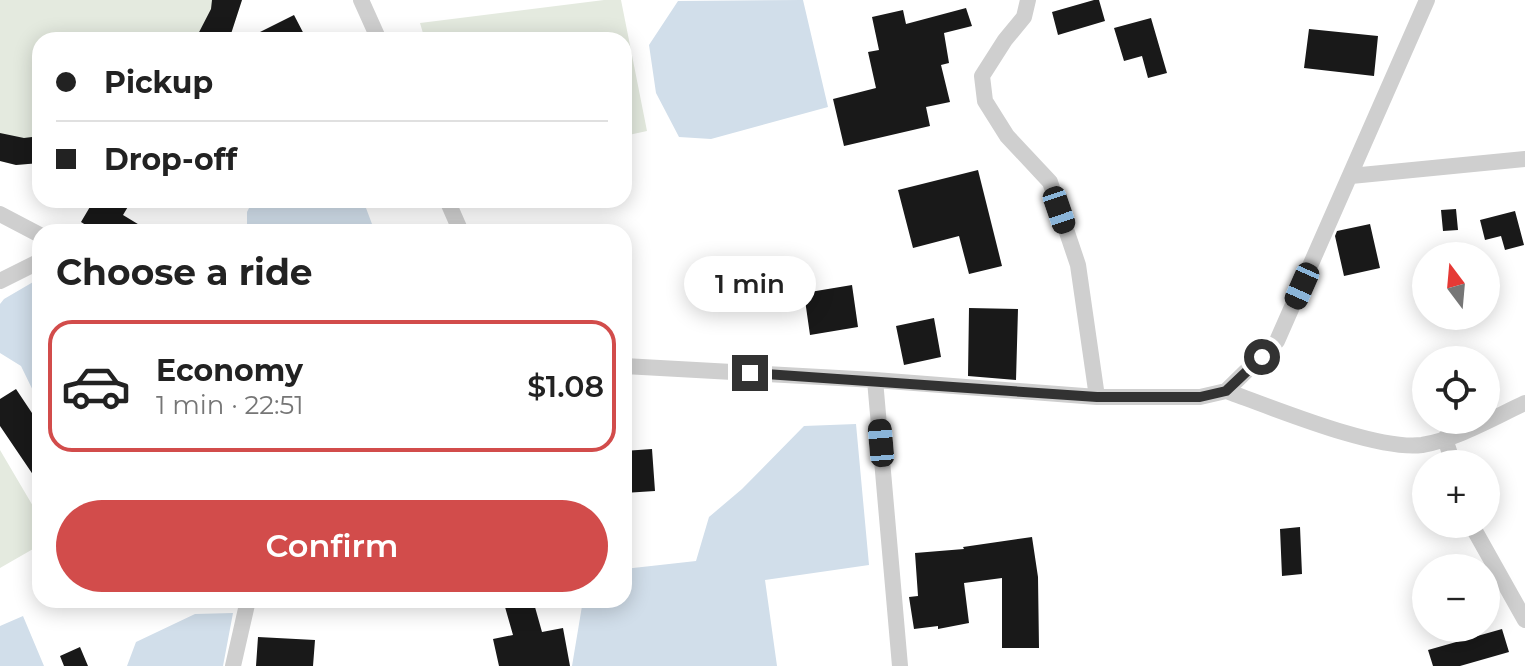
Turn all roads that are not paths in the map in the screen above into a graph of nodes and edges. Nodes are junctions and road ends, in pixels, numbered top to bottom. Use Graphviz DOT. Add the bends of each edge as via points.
graph roads {
  1 [pos="361,0"];
  2 [pos="1028,0"];
  3 [pos="1427,0"];
  4 [pos="375,32"];
  5 [pos="1525,159"];
  6 [pos="1351,176"];
  7 [pos="0,214"];
  8 [pos="32,231"];
  9 [pos="32,265"];
  10 [pos="0,281"];
  11 [pos="632,366"];
  12 [pos="875,380"];
  13 [pos="1226,391"];
  14 [pos="1097,397"];
  15 [pos="1525,403"];
  16 [pos="1445,438"];
  17 [pos="1449,450"];
  18 [pos="1479,538"];
  19 [pos="246,608"];
  20 [pos="1525,620"];
  21 [pos="233,666"];
  22 [pos="900,666"];
  1 -- 4 [label="street"];
  2 -- 14 [label="street" via="1024,17 982,76 985,101 1007,136 1050,182 1078,265"];
  3 -- 6 [label="street"];
  5 -- 6 [label="street"];
  6 -- 13 [label="street" via="1277,341"];
  7 -- 8 [label="street"];
  9 -- 10 [label="street"];
  11 -- 12 [label="street"];
  12 -- 14 [label="street"];
  12 -- 22 [label="street"];
  13 -- 14 [label="street" via="1200,397"];
  13 -- 16 [label="street" via="1398,445"];
  15 -- 16 [label="street"];
  16 -- 17 [label="street"];
  18 -- 20 [label="street"];
  19 -- 21 [label="street"];
}
